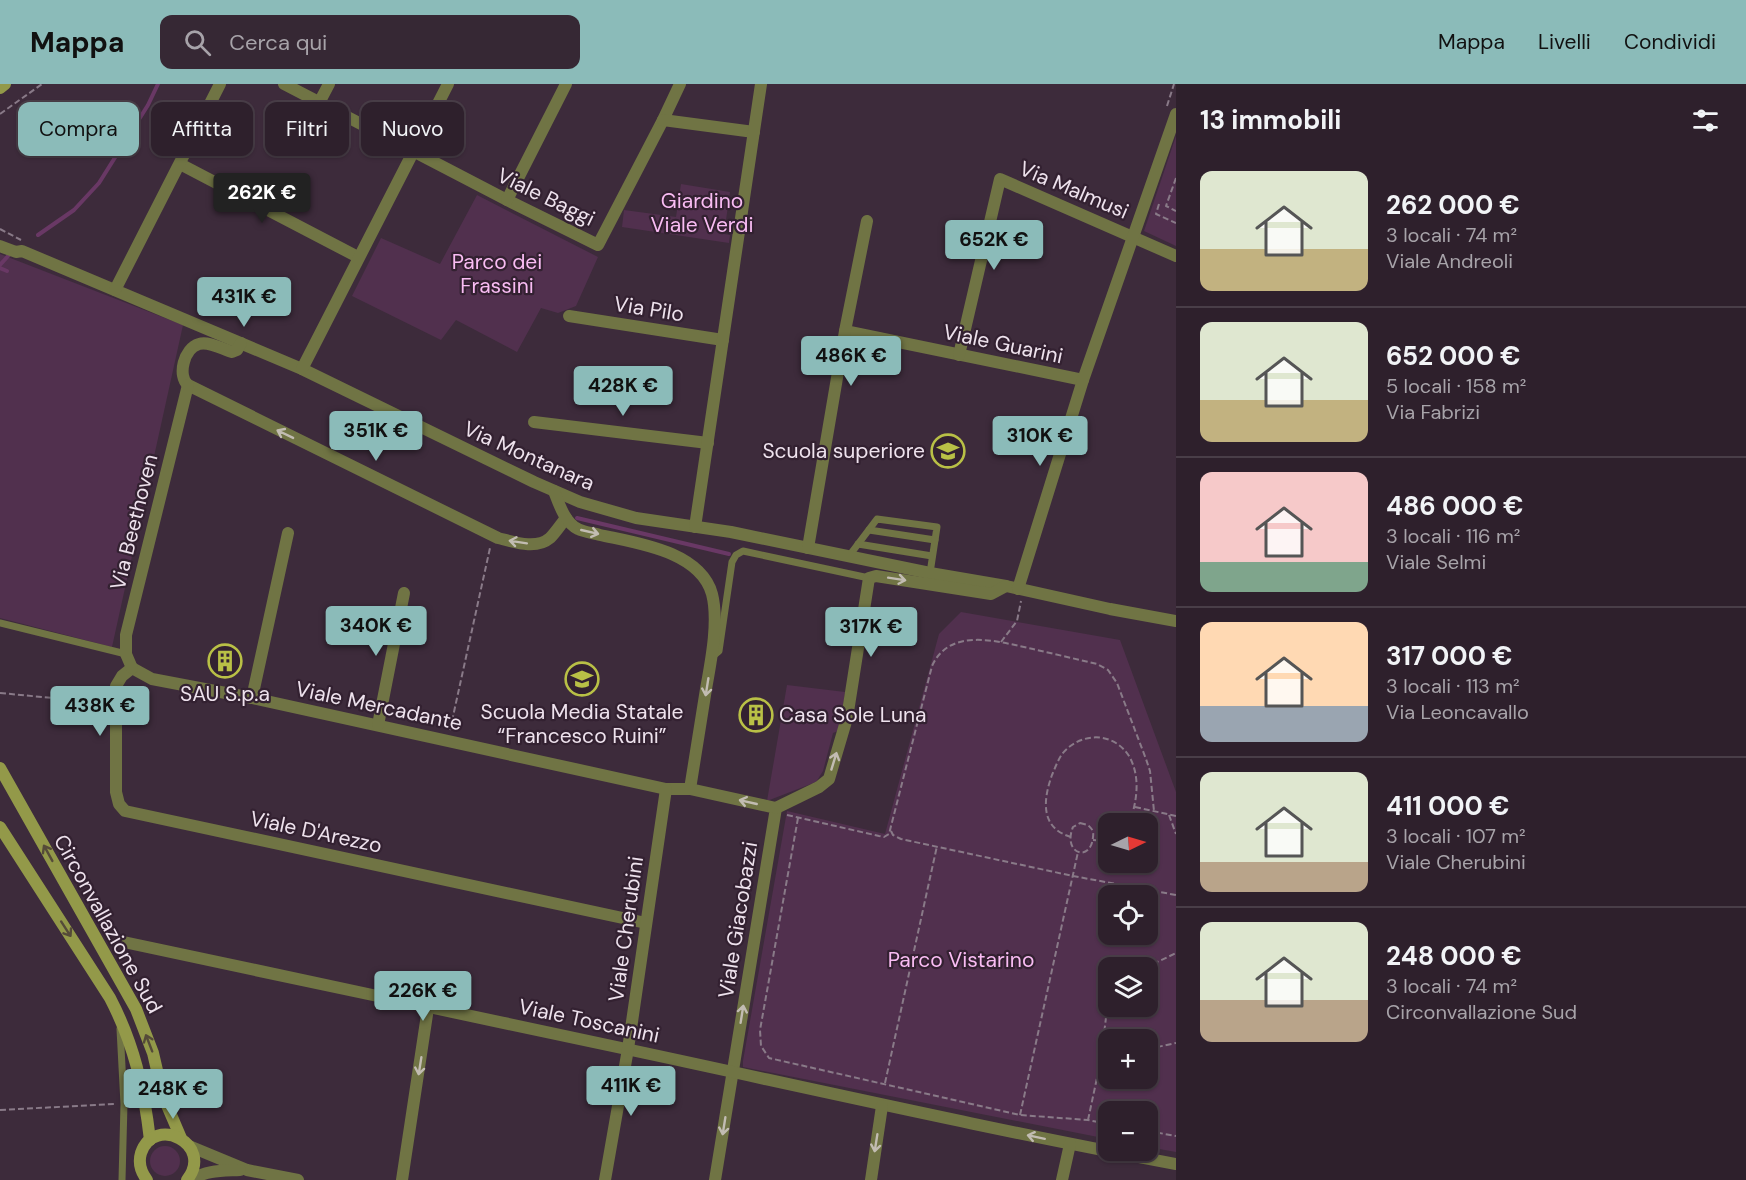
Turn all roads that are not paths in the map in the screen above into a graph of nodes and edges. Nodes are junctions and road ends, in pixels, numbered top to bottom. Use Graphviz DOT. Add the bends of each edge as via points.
graph roads {
  1 [pos="5,84"];
  2 [pos="220,84"];
  3 [pos="284,84"];
  4 [pos="329,84"];
  5 [pos="448,84"];
  6 [pos="566,84"];
  7 [pos="680,84"];
  8 [pos="761,84"];
  9 [pos="0,88"];
  10 [pos="317,102"];
  11 [pos="320,102"];
  12 [pos="439,102"];
  13 [pos="1176,114"];
  14 [pos="663,120"];
  15 [pos="754,132"];
  16 [pos="410,156"];
  17 [pos="423,156"];
  18 [pos="180,164"];
  19 [pos="507,200"];
  20 [pos="867,221"];
  21 [pos="0,237"];
  22 [pos="1133,237"];
  23 [pos="0,246"];
  24 [pos="22,251"];
  25 [pos="1176,256"];
  26 [pos="358,257"];
  27 [pos="115,290"];
  28 [pos="569,316"];
  29 [pos="845,331"];
  30 [pos="723,340"];
  31 [pos="241,343"];
  32 [pos="959,355"];
  33 [pos="302,369"];
  34 [pos="1083,380"];
  35 [pos="188,386"];
  36 [pos="534,422"];
  37 [pos="708,442"];
  38 [pos="554,491"];
  39 [pos="566,518"];
  40 [pos="695,527"];
  41 [pos="869,530"];
  42 [pos="288,533"];
  43 [pos="935,540"];
  44 [pos="858,544"];
  45 [pos="808,548"];
  46 [pos="849,556"];
  47 [pos="932,556"];
  48 [pos="930,573"];
  49 [pos="869,578"];
  50 [pos="1012,588"];
  51 [pos="404,593"];
  52 [pos="1176,621"];
  53 [pos="0,623"];
  54 [pos="126,654"];
  55 [pos="711,658"];
  56 [pos="132,668"];
  57 [pos="252,698"];
  58 [pos="378,725"];
  59 [pos="0,768"];
  60 [pos="666,789"];
  61 [pos="690,789"];
  62 [pos="776,808"];
  63 [pos="0,827"];
  64 [pos="646,923"];
  65 [pos="119,941"];
  66 [pos="429,1008"];
  67 [pos="120,1017"];
  68 [pos="628,1049"];
  69 [pos="733,1072"];
  70 [pos="882,1106"];
  71 [pos="150,1140"];
  72 [pos="185,1142"];
  73 [pos="1071,1144"];
  74 [pos="1176,1164"];
  75 [pos="247,1170"];
  76 [pos="122,1180"];
  77 [pos="147,1180"];
  78 [pos="188,1180"];
  79 [pos="296,1180"];
  80 [pos="402,1180"];
  81 [pos="604,1180"];
  82 [pos="715,1180"];
  83 [pos="871,1180"];
  84 [pos="1062,1180"];
  1 -- 9 [label="main road"];
  2 -- 18 [label="street"];
  3 -- 10 [label="street, Viale Baggi"];
  4 -- 11 [label="street"];
  5 -- 12 [label="street"];
  6 -- 19 [label="street"];
  7 -- 14 [label="street"];
  8 -- 15 [label="street"];
  13 -- 22 [label="street"];
  14 -- 15 [label="street"];
  14 -- 19 [label="street, Viale Baggi" via="598,244"];
  15 -- 30 [label="street"];
  16 -- 26 [label="street"];
  17 -- 19 [label="street, Viale Baggi"];
  18 -- 26 [label="street"];
  18 -- 27 [label="street"];
  20 -- 29 [label="street"];
  21 -- 24 [label="street, Via Montanara" via="19,245"];
  22 -- 25 [label="street, Via Malmusi"];
  22 -- 32 [label="street, Via Malmusi" via="1000,180"];
  22 -- 34 [label="street"];
  23 -- 24 [label="street, Via Montanara"];
  24 -- 27 [label="street, Via Montanara"];
  26 -- 33 [label="street"];
  27 -- 31 [label="street, Via Montanara"];
  28 -- 30 [label="street, Via Pilo"];
  29 -- 32 [label="street, Viale Guarini"];
  29 -- 45 [label="street"];
  30 -- 37 [label="street"];
  31 -- 33 [label="street, Via Montanara"];
  31 -- 35 [label="street, Via Beethoven" via="232,352 207,344 193,346 182,370"];
  32 -- 34 [label="street, Viale Guarini"];
  33 -- 38 [label="street, Via Montanara"];
  34 -- 50 [label="street"];
  39 -- 35 [label="street, one-way" via="549,539 540,543 492,536"];
  35 -- 54 [label="street, Via Beethoven" via="126,635"];
  36 -- 37 [label="street"];
  37 -- 40 [label="street"];
  38 -- 39 [label="street"];
  38 -- 40 [label="street, Via Montanara" via="636,518"];
  39 -- 55 [label="street, one-way" via="576,529 655,548 694,568 705,579 712,595 715,626"];
  40 -- 45 [label="street, Via Montanara"];
  41 -- 43 [label="lane"];
  41 -- 43 [label="lane" via="877,519 937,527"];
  41 -- 44 [label="lane"];
  42 -- 57 [label="street"];
  43 -- 47 [label="lane"];
  44 -- 46 [label="lane"];
  44 -- 47 [label="lane"];
  45 -- 46 [label="street, Via Montanara"];
  46 -- 48 [label="street, Via Montanara"];
  47 -- 48 [label="lane"];
  48 -- 50 [label="street, Via Montanara"];
  49 -- 50 [label="street, one-way" via="991,594"];
  49 -- 55 [label="lane" via="743,550 732,562 719,651"];
  62 -- 49 [label="street, one-way" via="829,778 847,718"];
  50 -- 52 [label="street, Via Montanara"];
  51 -- 58 [label="street"];
  53 -- 54 [label="lane"];
  54 -- 56 [label="street, Via Beethoven"];
  55 -- 61 [label="street, one-way"];
  56 -- 57 [label="street, Viale Mercadante" via="152,679"];
  56 -- 64 [label="street, Viale D'Arezzo" via="116,686 115,701 116,792 125,811"];
  57 -- 58 [label="street, Viale Mercadante"];
  58 -- 60 [label="street, Viale Mercadante"];
  72 -- 59 [label="main road, Circonvallazione Sud, one-way" via="163,1096 153,1053 136,1009"];
  60 -- 61 [label="street, Viale Mercadante"];
  60 -- 64 [label="street, Viale Cherubini"];
  62 -- 61 [label="street, one-way"];
  69 -- 62 [label="street, Viale Giacobazzi, one-way"];
  63 -- 67 [label="main road, Circonvallazione Sud, one-way"];
  64 -- 68 [label="street, Viale Cherubini"];
  65 -- 66 [label="street, Viale Toscanini"];
  66 -- 68 [label="street, Viale Toscanini"];
  66 -- 80 [label="street, one-way"];
  67 -- 71 [label="main road, Circonvallazione Sud" via="146,1101"];
  67 -- 76 [label="lane"];
  68 -- 69 [label="street, Viale Toscanini"];
  68 -- 81 [label="street, Viale Cherubini"];
  69 -- 70 [label="street"];
  69 -- 82 [label="street, Viale Giacobazzi, one-way"];
  73 -- 70 [label="street, one-way"];
  70 -- 83 [label="street, one-way"];
  71 -- 72 [label="main road" via="165,1134"];
  71 -- 77 [label="main road, Circonvallazione Sud" via="140,1156"];
  72 -- 75 [label="street"];
  72 -- 78 [label="main road, Circonvallazione Sud" via="194,1160"];
  73 -- 74 [label="street"];
  73 -- 84 [label="street"];
  75 -- 78 [label="street" via="216,1170"];
  75 -- 79 [label="street"];
}
